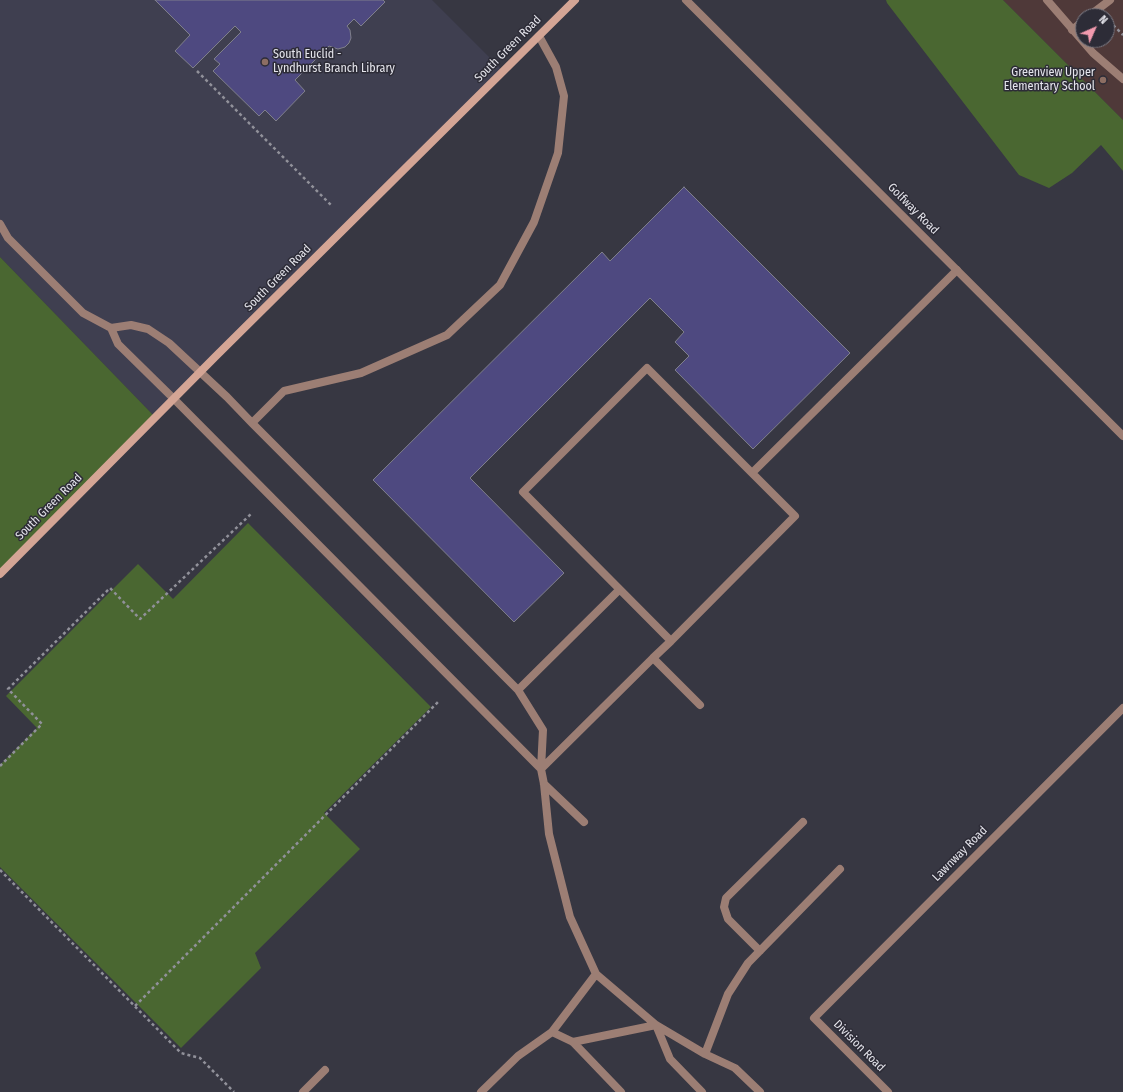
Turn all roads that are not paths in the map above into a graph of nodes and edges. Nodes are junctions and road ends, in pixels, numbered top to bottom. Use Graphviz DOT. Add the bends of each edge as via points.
graph roads {
  1 [pos="575,0"];
  2 [pos="686,0"];
  3 [pos="1047,0"];
  4 [pos="1110,0"];
  5 [pos="1100,8"];
  6 [pos="1075,28"];
  7 [pos="1072,30"];
  8 [pos="539,36"];
  9 [pos="1123,79"];
  10 [pos="0,224"];
  11 [pos="957,270"];
  12 [pos="111,328"];
  13 [pos="200,372"];
  14 [pos="174,398"];
  15 [pos="252,424"];
  16 [pos="1123,436"];
  17 [pos="752,473"];
  18 [pos="0,574"];
  19 [pos="619,590"];
  20 [pos="671,641"];
  21 [pos="654,658"];
  22 [pos="518,690"];
  23 [pos="700,705"];
  24 [pos="1123,708"];
  25 [pos="541,769"];
  26 [pos="544,784"];
  27 [pos="584,822"];
  28 [pos="803,822"];
  29 [pos="840,869"];
  30 [pos="760,951"];
  31 [pos="596,974"];
  32 [pos="814,1018"];
  33 [pos="656,1025"];
  34 [pos="552,1032"];
  35 [pos="573,1042"];
  36 [pos="705,1054"];
  37 [pos="325,1070"];
  38 [pos="303,1092"];
  39 [pos="481,1092"];
  40 [pos="621,1092"];
  41 [pos="702,1092"];
  42 [pos="760,1092"];
  43 [pos="888,1092"];
  1 -- 8 [label="main road, South Green Road"];
  2 -- 11 [label="street, Golfway Road"];
  3 -- 7 [label="street"];
  4 -- 5 [label="street"];
  6 -- 7 [label="street"];
  7 -- 9 [label="street" via="1093,53"];
  8 -- 13 [label="main road, South Green Road"];
  8 -- 15 [label="street" via="556,67 564,96 558,153 534,222 500,285 447,335 361,372 284,391"];
  10 -- 12 [label="street" via="8,238 82,313"];
  11 -- 16 [label="street, Golfway Road"];
  11 -- 17 [label="street"];
  12 -- 13 [label="street" via="131,325 148,329 169,343"];
  12 -- 14 [label="street" via="118,344"];
  13 -- 14 [label="main road, South Green Road"];
  13 -- 15 [label="street"];
  14 -- 18 [label="main road, South Green Road"];
  14 -- 25 [label="street"];
  15 -- 22 [label="street"];
  17 -- 19 [label="street" via="648,368 522,492"];
  17 -- 20 [label="street" via="795,516"];
  19 -- 20 [label="street"];
  19 -- 22 [label="street"];
  20 -- 21 [label="street"];
  21 -- 23 [label="street"];
  21 -- 25 [label="street"];
  22 -- 25 [label="street" via="543,730"];
  24 -- 32 [label="street, Lawnway Road"];
  25 -- 26 [label="street"];
  26 -- 27 [label="street"];
  26 -- 31 [label="street" via="549,834 570,917"];
  28 -- 30 [label="street" via="726,898 724,907 728,919"];
  29 -- 30 [label="street"];
  30 -- 36 [label="street" via="748,963 728,994"];
  31 -- 33 [label="street"];
  31 -- 34 [label="street"];
  32 -- 43 [label="street, Division Road"];
  33 -- 35 [label="street"];
  33 -- 36 [label="street"];
  33 -- 41 [label="street" via="670,1059"];
  34 -- 35 [label="street"];
  34 -- 39 [label="street" via="518,1056"];
  35 -- 40 [label="street"];
  36 -- 42 [label="street" via="735,1068"];
  37 -- 38 [label="street"];
}
